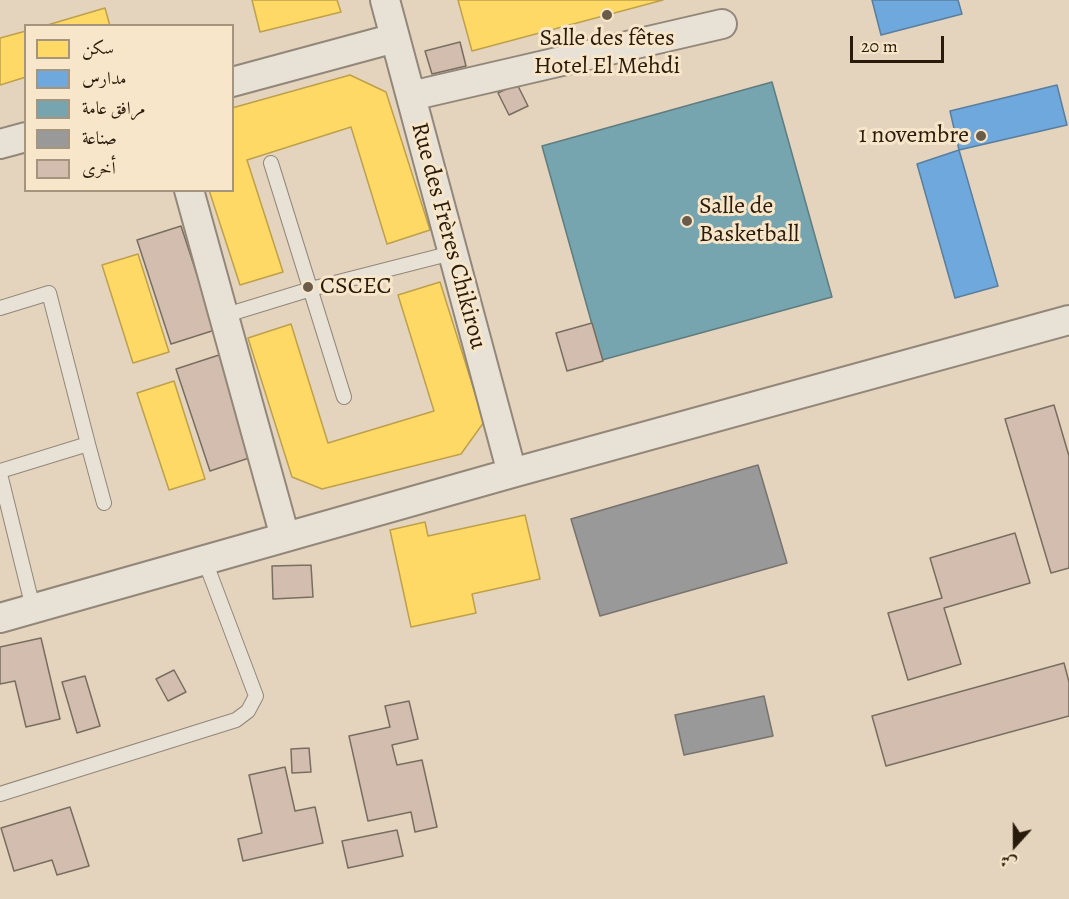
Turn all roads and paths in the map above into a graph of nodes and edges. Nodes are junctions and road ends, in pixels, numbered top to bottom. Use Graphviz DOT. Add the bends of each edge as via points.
graph roads {
  1 [pos="386,0"];
  2 [pos="722,24"];
  3 [pos="395,38"];
  4 [pos="234,81"];
  5 [pos="411,96"];
  6 [pos="24,138"];
  7 [pos="0,144"];
  8 [pos="271,163"];
  9 [pos="190,192"];
  10 [pos="452,253"];
  11 [pos="311,289"];
  12 [pos="0,308"];
  13 [pos="223,316"];
  14 [pos="1069,320"];
  15 [pos="344,397"];
  16 [pos="88,444"];
  17 [pos="0,472"];
  18 [pos="512,473"];
  19 [pos="104,503"];
  20 [pos="285,537"];
  21 [pos="205,561"];
  22 [pos="33,608"];
  23 [pos="0,618"];
  24 [pos="0,794"];
  1 -- 3 [label="street, Rue des Frères Chikirou"];
  2 -- 5 [label="street"];
  3 -- 4 [label="street"];
  3 -- 5 [label="street, Rue des Frères Chikirou"];
  5 -- 10 [label="street, Rue des Frères Chikirou"];
  6 -- 7 [label="street"];
  8 -- 11 [label="lane"];
  9 -- 13 [label="street"];
  10 -- 11 [label="lane"];
  10 -- 18 [label="street, Rue des Frères Chikirou"];
  11 -- 13 [label="lane"];
  11 -- 15 [label="lane"];
  12 -- 16 [label="lane" via="49,293"];
  13 -- 20 [label="street"];
  14 -- 18 [label="street"];
  16 -- 17 [label="lane"];
  16 -- 19 [label="lane"];
  17 -- 22 [label="lane"];
  18 -- 20 [label="street"];
  20 -- 21 [label="street"];
  21 -- 22 [label="street"];
  21 -- 24 [label="lane" via="256,696 248,711 236,720"];
  22 -- 23 [label="street"];
}
